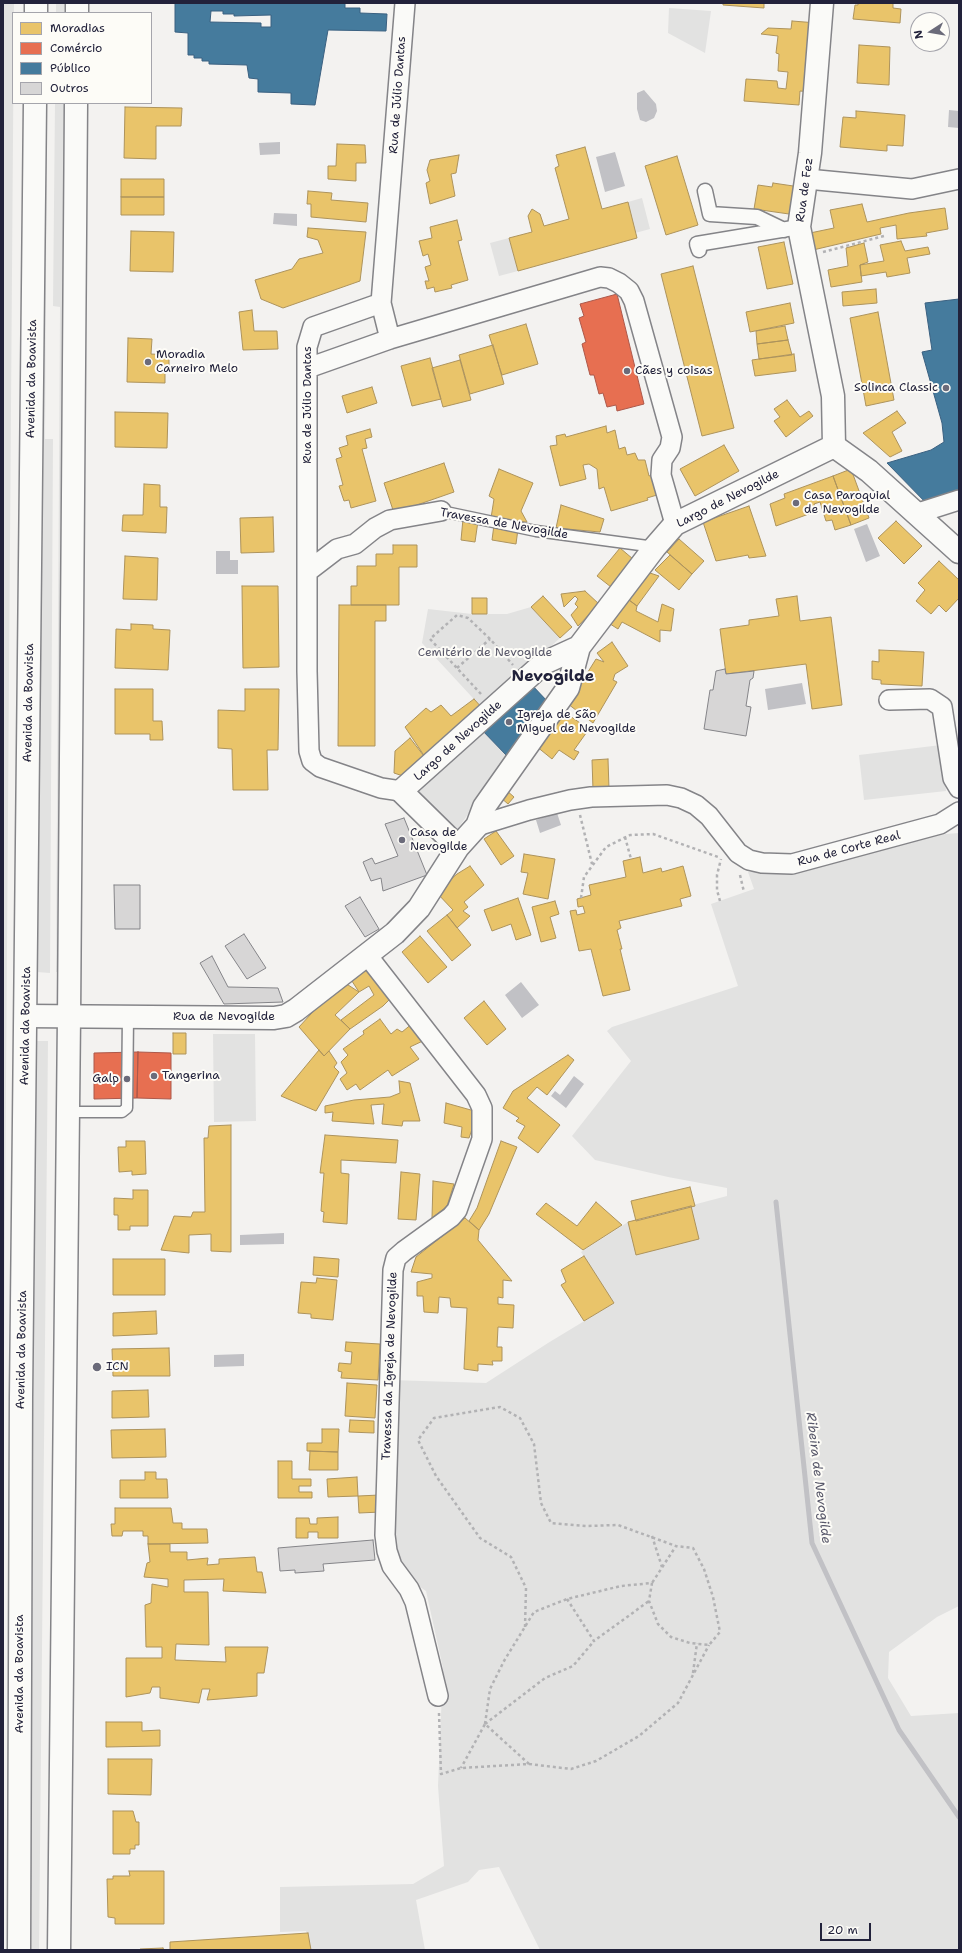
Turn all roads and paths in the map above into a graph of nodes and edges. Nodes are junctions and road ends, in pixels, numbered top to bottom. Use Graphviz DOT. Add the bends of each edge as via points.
graph roads {
  1 [pos="405,3"];
  2 [pos="822,3"];
  3 [pos="35,104"];
  4 [pos="76,104"];
  5 [pos="807,179"];
  6 [pos="959,179"];
  7 [pos="705,191"];
  8 [pos="792,229"];
  9 [pos="884,236"];
  10 [pos="699,250"];
  11 [pos="805,257"];
  12 [pos="381,304"];
  13 [pos="390,339"];
  14 [pos="308,368"];
  15 [pos="834,446"];
  16 [pos="959,500"];
  17 [pos="441,511"];
  18 [pos="915,514"];
  19 [pos="675,524"];
  20 [pos="307,532"];
  21 [pos="655,547"];
  22 [pos="337,549"];
  23 [pos="959,552"];
  24 [pos="307,572"];
  25 [pos="490,639"];
  26 [pos="579,647"];
  27 [pos="457,668"];
  28 [pos="525,679"];
  29 [pos="482,696"];
  30 [pos="890,700"];
  31 [pos="959,788"];
  32 [pos="401,792"];
  33 [pos="576,799"];
  34 [pos="959,812"];
  35 [pos="477,826"];
  36 [pos="625,837"];
  37 [pos="458,847"];
  38 [pos="631,859"];
  39 [pos="721,859"];
  40 [pos="727,861"];
  41 [pos="592,865"];
  42 [pos="739,872"];
  43 [pos="744,892"];
  44 [pos="582,898"];
  45 [pos="720,901"];
  46 [pos="395,933"];
  47 [pos="367,955"];
  48 [pos="26,1016"];
  49 [pos="128,1016"];
  50 [pos="69,1017"];
  51 [pos="67,1112"];
  52 [pos="652,1536"];
  53 [pos="676,1546"];
  54 [pos="662,1567"];
  55 [pos="652,1583"];
  56 [pos="567,1598"];
  57 [pos="649,1601"];
  58 [pos="524,1627"];
  59 [pos="594,1641"];
  60 [pos="697,1643"];
  61 [pos="709,1645"];
  62 [pos="693,1674"];
  63 [pos="438,1696"];
  64 [pos="485,1724"];
  65 [pos="529,1764"];
  66 [pos="461,1768"];
  67 [pos="19,1950"];
  68 [pos="59,1950"];
  1 -- 12 [label="street, Rua de Júlio Dantas"];
  2 -- 5 [label="main road, Rua de Fez"];
  3 -- 48 [label="main road, Avenida da Boavista"];
  4 -- 50 [label="main road"];
  5 -- 6 [label="street" via="912,189"];
  5 -- 8 [label="main road, Rua de Fez"];
  7 -- 8 [label="street" via="710,214 757,218"];
  8 -- 10 [label="street" via="697,244"];
  8 -- 11 [label="main road, Rua de Fez"];
  9 -- 11 [label="path"];
  11 -- 15 [label="main road, Rua de Fez" via="832,396"];
  12 -- 13 [label="street"];
  12 -- 14 [label="street, Rua de Júlio Dantas" via="313,327 307,347"];
  13 -- 14 [label="street"];
  13 -- 19 [label="street" via="600,277 619,283 629,291 634,301 672,437 670,448 662,460 661,475"];
  14 -- 20 [label="street, Rua de Júlio Dantas"];
  15 -- 18 [label="main road" via="869,471"];
  15 -- 19 [label="main road, Largo de Nevogilde"];
  16 -- 18 [label="street"];
  17 -- 21 [label="lane, Travessa de Nevogilde" via="536,531"];
  17 -- 22 [label="street, Travessa de Nevogilde" via="390,520 355,544"];
  18 -- 23 [label="main road"];
  19 -- 21 [label="main road, Largo de Nevogilde"];
  20 -- 22 [label="street"];
  20 -- 24 [label="street, Rua de Júlio Dantas"];
  21 -- 26 [label="main road, Largo de Nevogilde"];
  22 -- 24 [label="street, Travessa de Nevogilde"];
  24 -- 32 [label="street, Rua de Júlio Dantas" via="309,751 312,762 381,788"];
  25 -- 27 [label="path"];
  25 -- 27 [label="path" via="468,618 457,615 430,639"];
  25 -- 28 [label="path"];
  26 -- 28 [label="main road, Largo de Nevogilde" via="544,663"];
  26 -- 35 [label="main road, Largo de Nevogilde" via="568,688 484,807"];
  27 -- 29 [label="path"];
  28 -- 32 [label="main road, Largo de Nevogilde"];
  30 -- 31 [label="street" via="930,700 942,707 954,778"];
  32 -- 37 [label="main road"];
  33 -- 34 [label="street, Rua de Corte Real" via="667,795 681,798 696,805 709,816 738,853 749,860 792,864 940,824"];
  33 -- 35 [label="street, Rua de Corte Real"];
  33 -- 41 [label="path"];
  35 -- 37 [label="main road, Largo de Nevogilde"];
  36 -- 38 [label="path"];
  36 -- 39 [label="path" via="653,834"];
  36 -- 41 [label="path" via="606,846"];
  37 -- 46 [label="main road, Largo de Nevogilde" via="419,908"];
  39 -- 40 [label="path"];
  39 -- 45 [label="path" via="717,874"];
  41 -- 44 [label="path" via="584,877"];
  42 -- 43 [label="path"];
  46 -- 47 [label="main road, Rua de Nevogilde"];
  47 -- 49 [label="main road, Rua de Nevogilde" via="286,1016"];
  47 -- 63 [label="street, Travessa da Igreja de Nevogilde" via="476,1095 482,1108 482,1140 457,1210 396,1258 393,1270 385,1540 392,1566 415,1602"];
  48 -- 50 [label="main road, Rua de Nevogilde"];
  48 -- 67 [label="main road, Avenida da Boavista" via="21,1396"];
  49 -- 50 [label="main road, Rua de Nevogilde"];
  49 -- 51 [label="lane" via="127,1108 122,1112"];
  50 -- 51 [label="main road"];
  51 -- 68 [label="main road"];
  52 -- 53 [label="path"];
  52 -- 54 [label="path"];
  52 -- 58 [label="path" via="618,1525 551,1523 541,1503 534,1444 520,1418 500,1407 434,1418 418,1440 436,1476 480,1538 511,1557 526,1588"];
  53 -- 54 [label="path"];
  53 -- 61 [label="path" via="693,1548 704,1569 720,1632"];
  54 -- 55 [label="path"];
  55 -- 56 [label="path" via="621,1586"];
  55 -- 57 [label="path"];
  56 -- 58 [label="path" via="534,1612"];
  56 -- 59 [label="path"];
  57 -- 59 [label="path"];
  57 -- 60 [label="path" via="658,1624 671,1636"];
  58 -- 64 [label="path" via="490,1689"];
  59 -- 64 [label="path" via="573,1666 545,1678"];
  60 -- 61 [label="path"];
  60 -- 62 [label="path"];
  61 -- 62 [label="path"];
  62 -- 65 [label="path" via="678,1703 638,1736 596,1761 571,1769"];
  63 -- 66 [label="path" via="441,1774"];
  64 -- 65 [label="path"];
  64 -- 66 [label="path"];
  65 -- 66 [label="path"];
}
